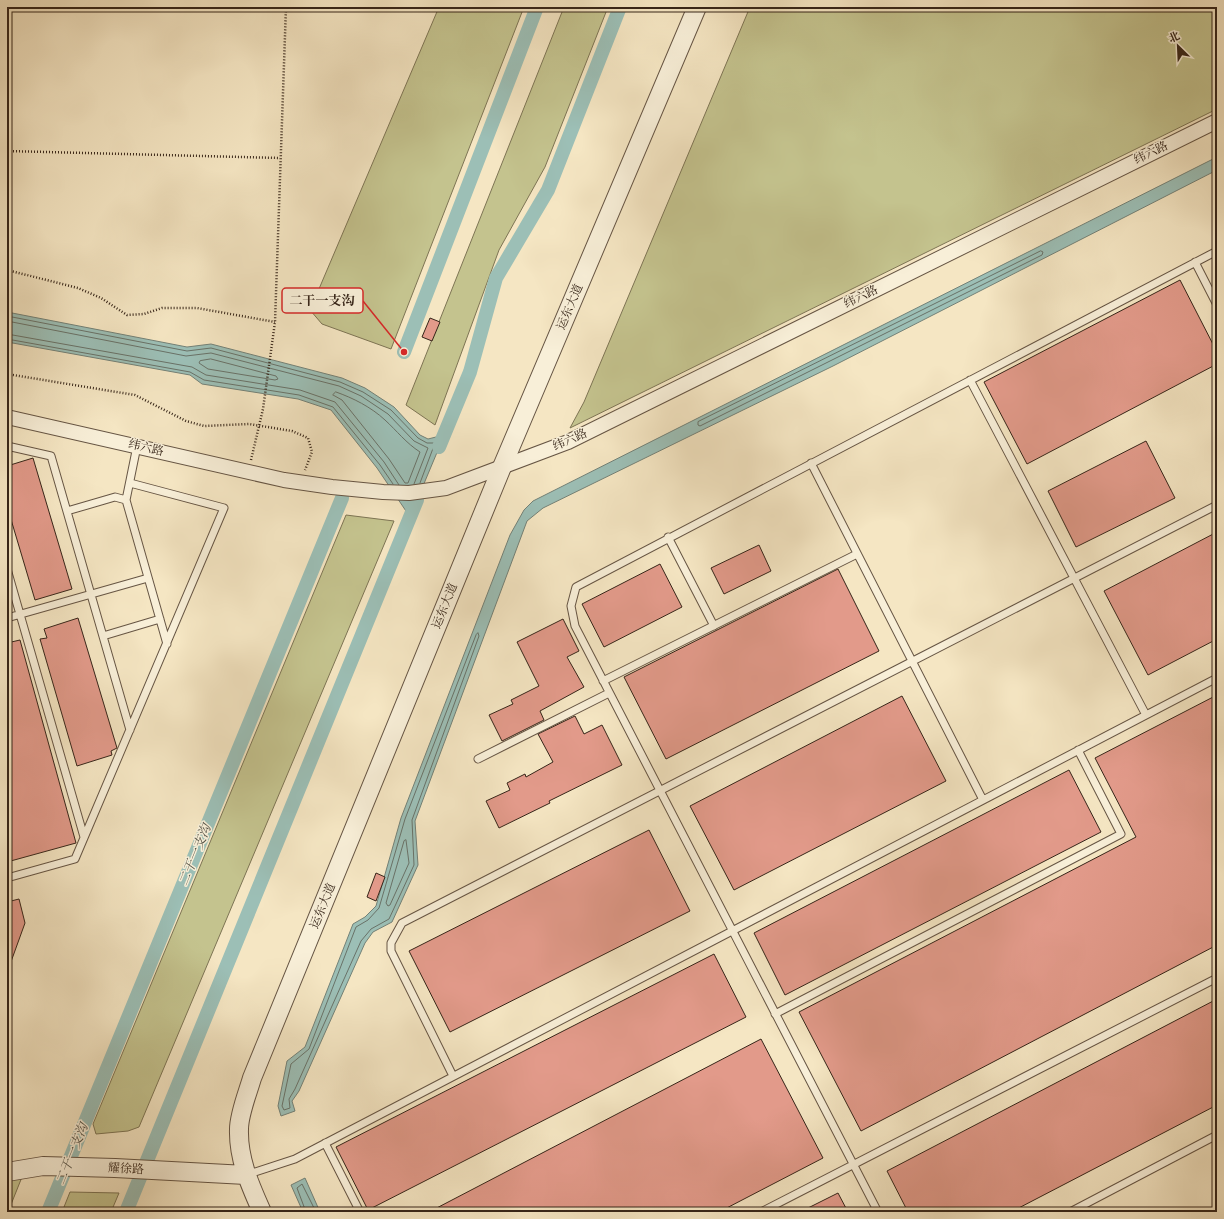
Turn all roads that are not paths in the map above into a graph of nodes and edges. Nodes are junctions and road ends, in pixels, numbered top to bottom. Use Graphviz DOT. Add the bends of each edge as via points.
graph roads {
  1 [pos="697,7"];
  2 [pos="1217,121"];
  3 [pos="1217,251"];
  4 [pos="1195,262"];
  5 [pos="1217,305"];
  6 [pos="970,380"];
  7 [pos="7,416"];
  8 [pos="7,446"];
  9 [pos="137,446"];
  10 [pos="811,463"];
  11 [pos="502,467"];
  12 [pos="130,483"];
  13 [pos="126,500"];
  14 [pos="1217,505"];
  15 [pos="67,511"];
  16 [pos="668,537"];
  17 [pos="857,554"];
  18 [pos="7,569"];
  19 [pos="148,578"];
  20 [pos="1074,579"];
  21 [pos="91,595"];
  22 [pos="20,615"];
  23 [pos="7,618"];
  24 [pos="160,619"];
  25 [pos="714,626"];
  26 [pos="103,636"];
  27 [pos="167,644"];
  28 [pos="913,662"];
  29 [pos="1217,678"];
  30 [pos="603,681"];
  31 [pos="609,693"];
  32 [pos="1146,715"];
  33 [pos="130,730"];
  34 [pos="1078,750"];
  35 [pos="478,759"];
  36 [pos="660,791"];
  37 [pos="984,800"];
  38 [pos="84,837"];
  39 [pos="7,878"];
  40 [pos="732,931"];
  41 [pos="1217,978"];
  42 [pos="775,1014"];
  43 [pos="453,1076"];
  44 [pos="1217,1135"];
  45 [pos="325,1144"];
  46 [pos="853,1164"];
  47 [pos="7,1172"];
  48 [pos="246,1175"];
  49 [pos="262,1212"];
  50 [pos="360,1212"];
  51 [pos="761,1212"];
  52 [pos="878,1212"];
  53 [pos="1070,1212"];
  1 -- 11 [label="street, 运东大道"];
  2 -- 11 [label="street, 纬六路" via="568,442"];
  3 -- 4 [label="lane"];
  4 -- 5 [label="lane"];
  4 -- 6 [label="lane"];
  6 -- 10 [label="lane"];
  6 -- 20 [label="lane"];
  7 -- 9 [label="street, 纬六路"];
  8 -- 15 [label="lane" via="51,456"];
  9 -- 11 [label="street, 纬六路" via="290,480 383,492 436,491"];
  9 -- 12 [label="lane"];
  10 -- 16 [label="lane"];
  10 -- 17 [label="lane"];
  11 -- 48 [label="street, 运东大道" via="252,1078 239,1128"];
  12 -- 13 [label="lane"];
  12 -- 27 [label="lane" via="224,508"];
  13 -- 15 [label="lane" via="115,497"];
  13 -- 19 [label="lane"];
  14 -- 20 [label="lane"];
  15 -- 21 [label="lane"];
  16 -- 25 [label="lane"];
  16 -- 30 [label="lane" via="576,587 571,606 575,626"];
  17 -- 25 [label="lane"];
  17 -- 28 [label="lane"];
  18 -- 22 [label="lane"];
  19 -- 21 [label="lane"];
  19 -- 24 [label="lane"];
  20 -- 28 [label="lane"];
  20 -- 32 [label="lane"];
  21 -- 22 [label="lane"];
  21 -- 26 [label="lane"];
  22 -- 23 [label="lane"];
  22 -- 38 [label="lane"];
  24 -- 26 [label="lane"];
  24 -- 27 [label="lane"];
  25 -- 30 [label="lane"];
  26 -- 33 [label="lane"];
  27 -- 33 [label="lane"];
  28 -- 36 [label="lane"];
  28 -- 37 [label="lane"];
  29 -- 32 [label="lane"];
  30 -- 31 [label="lane"];
  31 -- 35 [label="lane"];
  31 -- 36 [label="lane"];
  32 -- 34 [label="lane"];
  33 -- 38 [label="lane"];
  34 -- 37 [label="lane"];
  34 -- 42 [label="lane" via="1121,834"];
  36 -- 40 [label="lane"];
  36 -- 43 [label="lane" via="402,923 398,928 391,943 391,952"];
  37 -- 40 [label="lane"];
  38 -- 39 [label="lane" via="75,859"];
  40 -- 42 [label="lane"];
  40 -- 43 [label="lane"];
  41 -- 46 [label="lane"];
  42 -- 46 [label="lane"];
  43 -- 45 [label="lane"];
  44 -- 53 [label="lane"];
  45 -- 48 [label="lane" via="295,1159"];
  45 -- 50 [label="lane"];
  46 -- 51 [label="lane"];
  46 -- 52 [label="lane"];
  47 -- 48 [label="street, 耀徐路" via="43,1166"];
  48 -- 49 [label="street, 运东大道"];
}
